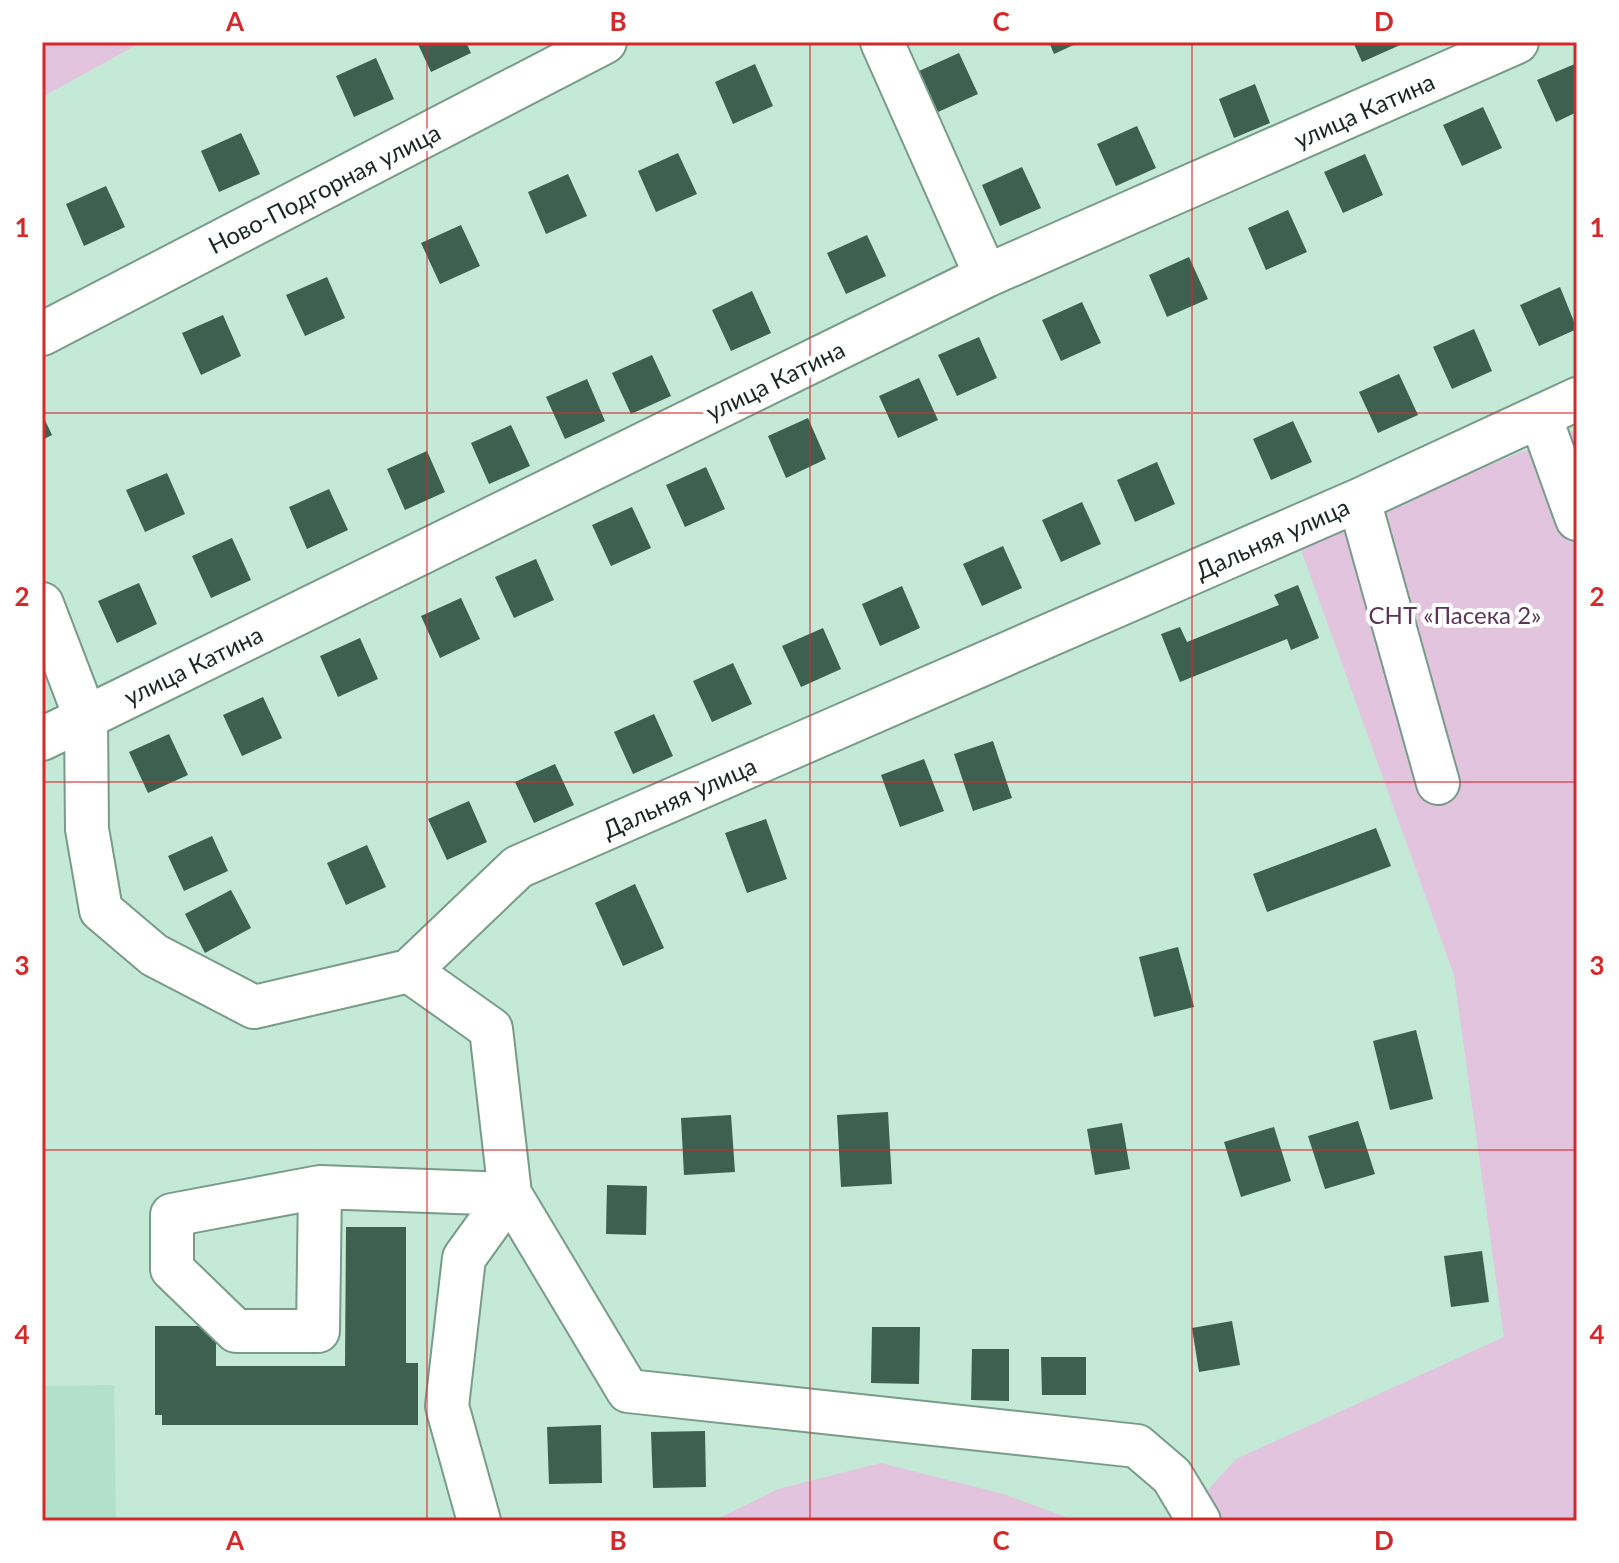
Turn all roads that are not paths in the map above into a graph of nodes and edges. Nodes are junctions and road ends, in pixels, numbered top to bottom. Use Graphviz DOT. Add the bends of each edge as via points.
graph roads {
  1 [pos="605,42"];
  2 [pos="882,42"];
  3 [pos="1517,42"];
  4 [pos="986,276"];
  5 [pos="42,334"];
  6 [pos="1559,408"];
  7 [pos="1359,500"];
  8 [pos="1577,519"];
  9 [pos="42,604"];
  10 [pos="86,719"];
  11 [pos="42,739"];
  12 [pos="1438,783"];
  13 [pos="409,971"];
  14 [pos="320,1187"];
  15 [pos="510,1194"];
  16 [pos="479,1521"];
  17 [pos="1199,1521"];
  1 -- 5 [label="street, Ново-Подгорная улица"];
  2 -- 4 [label="street"];
  3 -- 4 [label="street, улица Катина"];
  4 -- 10 [label="street, улица Катина"];
  6 -- 7 [label="street, Дальняя улица"];
  6 -- 8 [label="street"];
  7 -- 12 [label="street"];
  7 -- 13 [label="street, Дальняя улица" via="518,867"];
  9 -- 10 [label="street"];
  10 -- 11 [label="street, улица Катина"];
  10 -- 13 [label="street" via="87,829 101,910 154,955 254,1007"];
  13 -- 15 [label="street" via="491,1029"];
  14 -- 15 [label="street"];
  15 -- 16 [label="street" via="464,1258 447,1406"];
  15 -- 17 [label="street" via="628,1391 1137,1446 1172,1476"];
}
